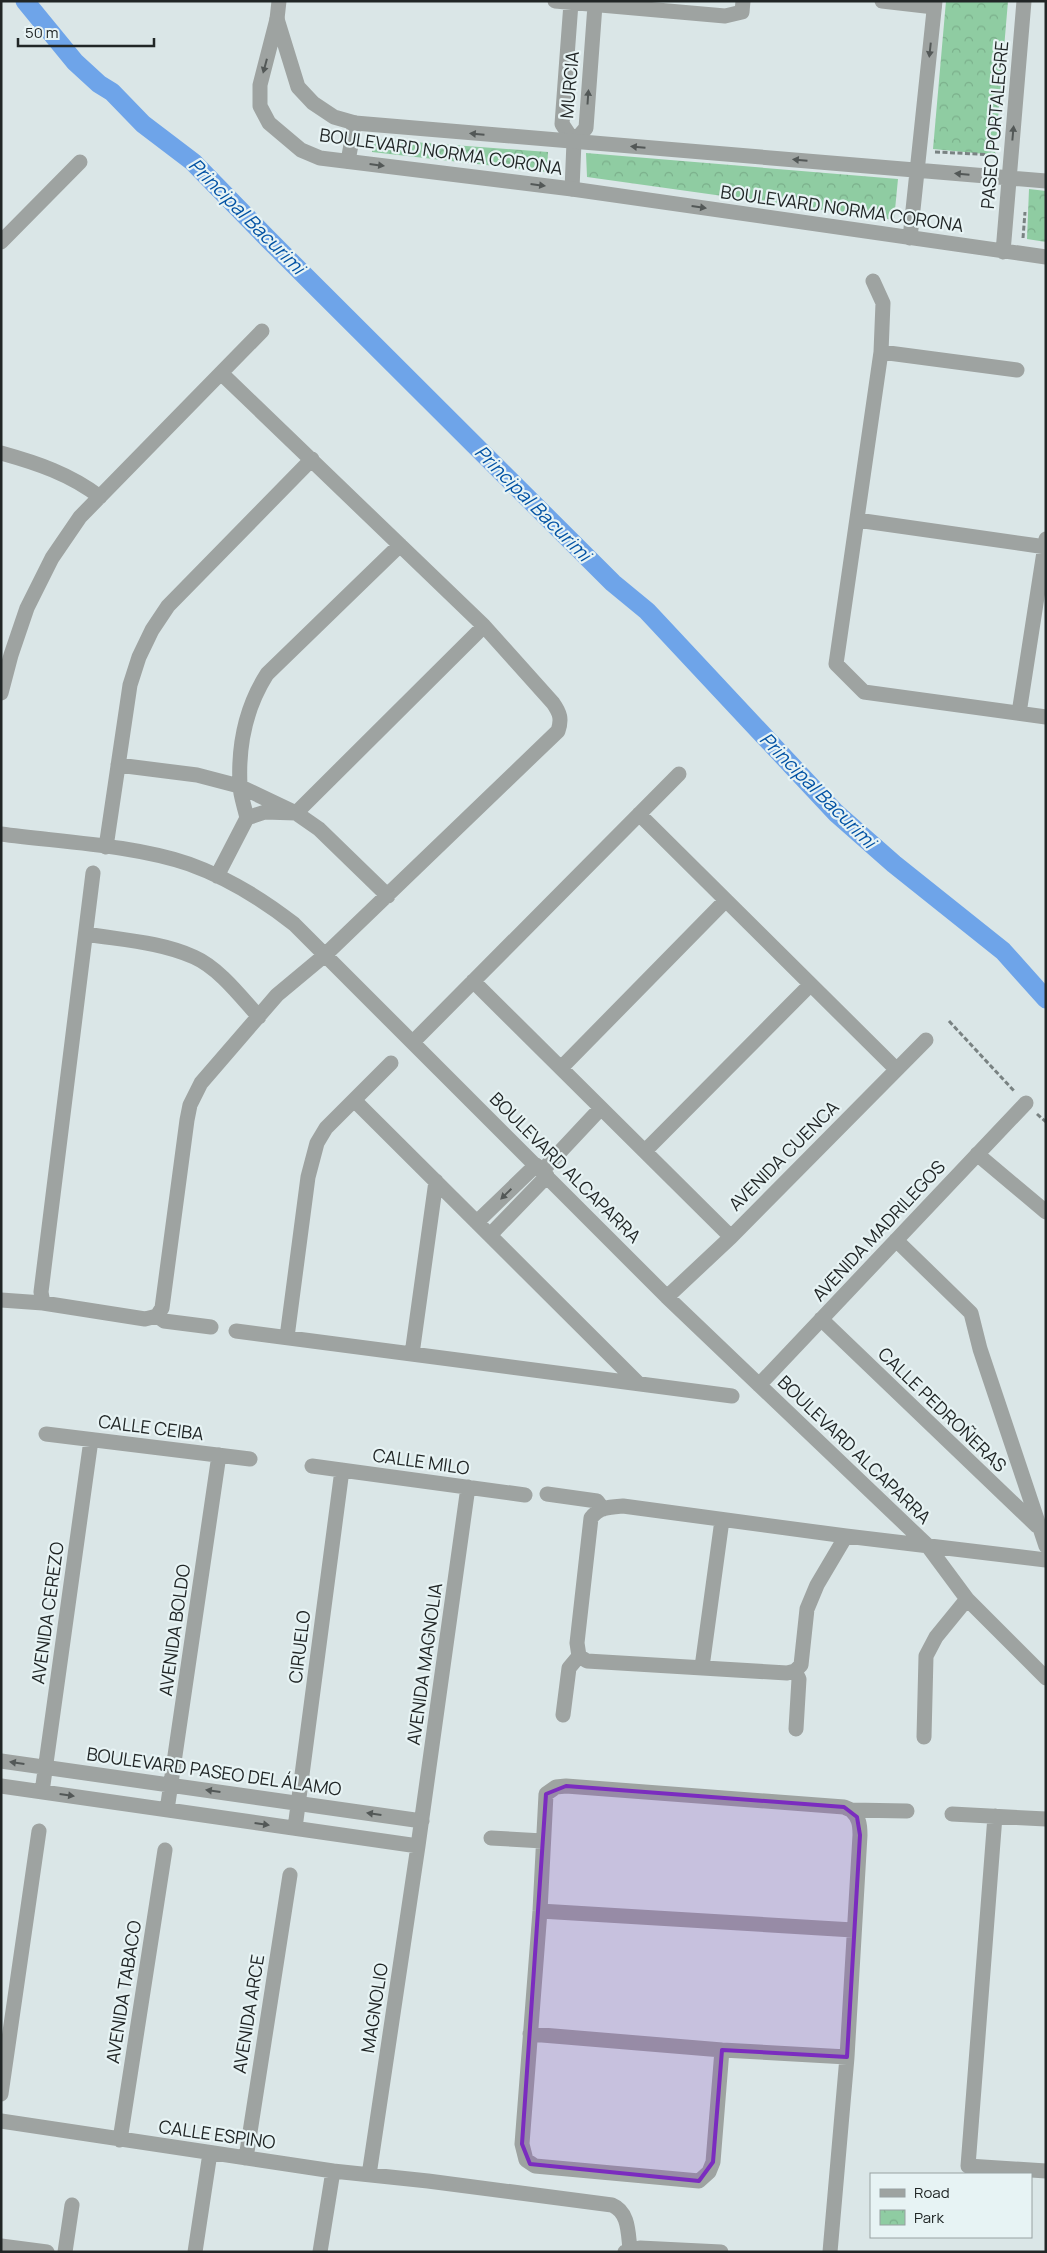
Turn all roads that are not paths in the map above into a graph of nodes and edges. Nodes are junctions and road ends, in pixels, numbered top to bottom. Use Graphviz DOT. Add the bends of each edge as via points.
graph roads {
  1 [pos="279,1"];
  2 [pos="556,1"];
  3 [pos="743,1"];
  4 [pos="882,1"];
  5 [pos="1024,1"];
  6 [pos="571,3"];
  7 [pos="620,4"];
  8 [pos="935,4"];
  9 [pos="595,5"];
  10 [pos="277,19"];
  11 [pos="355,123"];
  12 [pos="574,142"];
  13 [pos="348,161"];
  14 [pos="80,162"];
  15 [pos="917,170"];
  16 [pos="1009,178"];
  17 [pos="1046,182"];
  18 [pos="572,190"];
  19 [pos="910,238"];
  20 [pos="1,242"];
  21 [pos="1003,252"];
  22 [pos="1046,257"];
  23 [pos="872,281"];
  24 [pos="262,331"];
  25 [pos="881,352"];
  26 [pos="1017,370"];
  27 [pos="222,372"];
  28 [pos="1,453"];
  29 [pos="312,460"];
  30 [pos="100,497"];
  31 [pos="857,520"];
  32 [pos="1045,544"];
  33 [pos="400,545"];
  34 [pos="484,626"];
  35 [pos="1,692"];
  36 [pos="1019,713"];
  37 [pos="1045,714"];
  38 [pos="118,765"];
  39 [pos="679,774"];
  40 [pos="240,786"];
  41 [pos="296,814"];
  42 [pos="639,814"];
  43 [pos="248,818"];
  44 [pos="1,834"];
  45 [pos="106,847"];
  46 [pos="93,874"];
  47 [pos="217,876"];
  48 [pos="388,896"];
  49 [pos="725,901"];
  50 [pos="86,934"];
  51 [pos="325,955"];
  52 [pos="473,981"];
  53 [pos="810,985"];
  54 [pos="259,1016"];
  55 [pos="926,1040"];
  56 [pos="413,1042"];
  57 [pos="391,1063"];
  58 [pos="561,1068"];
  59 [pos="896,1069"];
  60 [pos="354,1100"];
  61 [pos="1026,1104"];
  62 [pos="601,1108"];
  63 [pos="645,1151"];
  64 [pos="977,1154"];
  65 [pos="542,1171"];
  66 [pos="436,1181"];
  67 [pos="1046,1212"];
  68 [pos="477,1222"];
  69 [pos="490,1235"];
  70 [pos="732,1236"];
  71 [pos="896,1240"];
  72 [pos="667,1298"];
  73 [pos="1,1300"];
  74 [pos="43,1303"];
  75 [pos="157,1316"];
  76 [pos="821,1319"];
  77 [pos="211,1328"];
  78 [pos="236,1331"];
  79 [pos="287,1337"];
  80 [pos="412,1354"];
  81 [pos="638,1383"];
  82 [pos="759,1385"];
  83 [pos="732,1396"];
  84 [pos="46,1434"];
  85 [pos="92,1440"];
  86 [pos="219,1455"];
  87 [pos="250,1459"];
  88 [pos="312,1466"];
  89 [pos="342,1470"];
  90 [pos="468,1488"];
  91 [pos="547,1494"];
  92 [pos="525,1495"];
  93 [pos="603,1509"];
  94 [pos="722,1520"];
  95 [pos="1038,1527"];
  96 [pos="846,1536"];
  97 [pos="927,1545"];
  98 [pos="1046,1546"];
  99 [pos="1046,1560"];
  100 [pos="967,1599"];
  101 [pos="579,1656"];
  102 [pos="1028,1659"];
  103 [pos="1046,1666"];
  104 [pos="702,1667"];
  105 [pos="795,1670"];
  106 [pos="1046,1678"];
  107 [pos="563,1715"];
  108 [pos="796,1729"];
  109 [pos="924,1737"];
  110 [pos="1,1761"];
  111 [pos="45,1767"];
  112 [pos="171,1785"];
  113 [pos="1,1786"];
  114 [pos="42,1792"];
  115 [pos="298,1803"];
  116 [pos="167,1810"];
  117 [pos="851,1810"];
  118 [pos="907,1810"];
  119 [pos="952,1814"];
  120 [pos="994,1816"];
  121 [pos="1046,1819"];
  122 [pos="422,1820"];
  123 [pos="295,1828"];
  124 [pos="40,1831"];
  125 [pos="491,1838"];
  126 [pos="543,1841"];
  127 [pos="418,1846"];
  128 [pos="165,1850"];
  129 [pos="290,1875"];
  130 [pos="540,1910"];
  131 [pos="854,1930"];
  132 [pos="530,2034"];
  133 [pos="722,2050"];
  134 [pos="847,2057"];
  135 [pos="1,2094"];
  136 [pos="1,2121"];
  137 [pos="120,2140"];
  138 [pos="210,2153"];
  139 [pos="246,2158"];
  140 [pos="333,2171"];
  141 [pos="1046,2171"];
  142 [pos="369,2175"];
  143 [pos="72,2205"];
  144 [pos="1,2246"];
  145 [pos="627,2250"];
  146 [pos="47,2252"];
  147 [pos="65,2252"];
  148 [pos="195,2252"];
  149 [pos="320,2252"];
  150 [pos="721,2252"];
  151 [pos="830,2252"];
  1 -- 10 [label="street"];
  2 -- 6 [label="street"];
  3 -- 7 [label="street" via="742,12 725,16"];
  4 -- 8 [label="street"];
  16 -- 5 [label="street, PASEO PORTALEGRE, one-way"];
  6 -- 9 [label="street"];
  6 -- 12 [label="street, MURCIA" via="562,124"];
  7 -- 9 [label="street"];
  8 -- 15 [label="street, one-way"];
  12 -- 9 [label="street, MURCIA, one-way" via="586,128"];
  10 -- 11 [label="street, BOULEVARD NORMA CORONA" via="298,87 313,103 334,117"];
  10 -- 13 [label="street, BOULEVARD NORMA CORONA, one-way" via="260,85 260,106 269,123 301,150 320,158"];
  12 -- 11 [label="street, BOULEVARD NORMA CORONA, one-way"];
  11 -- 13 [label="street"];
  15 -- 12 [label="street, BOULEVARD NORMA CORONA, one-way"];
  12 -- 18 [label="street"];
  13 -- 18 [label="street, BOULEVARD NORMA CORONA, one-way"];
  14 -- 20 [label="street"];
  16 -- 15 [label="street, BOULEVARD NORMA CORONA, one-way"];
  15 -- 19 [label="street"];
  16 -- 17 [label="street, BOULEVARD NORMA CORONA"];
  16 -- 21 [label="street, PASEO PORTALEGRE"];
  18 -- 19 [label="street, BOULEVARD NORMA CORONA, one-way"];
  19 -- 21 [label="street, BOULEVARD NORMA CORONA"];
  21 -- 22 [label="street, BOULEVARD NORMA CORONA"];
  23 -- 25 [label="street" via="883,303"];
  24 -- 27 [label="street"];
  25 -- 26 [label="street"];
  25 -- 31 [label="street"];
  27 -- 29 [label="street"];
  27 -- 30 [label="street"];
  28 -- 30 [label="street" via="62,473"];
  29 -- 33 [label="street"];
  29 -- 38 [label="street" via="168,606 152,630 130,685"];
  30 -- 35 [label="street" via="80,517 52,558 27,608"];
  31 -- 32 [label="street"];
  31 -- 36 [label="street" via="836,664 864,692"];
  32 -- 36 [label="street"];
  33 -- 34 [label="street"];
  33 -- 40 [label="street" via="266,674 249,708"];
  34 -- 41 [label="street"];
  34 -- 48 [label="street" via="553,702 561,722 558,731"];
  36 -- 37 [label="street"];
  38 -- 40 [label="street" via="197,775"];
  38 -- 45 [label="street"];
  39 -- 42 [label="street"];
  40 -- 41 [label="street"];
  40 -- 43 [label="street"];
  41 -- 43 [label="street" via="265,812"];
  41 -- 48 [label="street" via="319,829"];
  42 -- 49 [label="street"];
  42 -- 52 [label="street"];
  43 -- 47 [label="street"];
  44 -- 45 [label="street, BOULEVARD ALCAPARRA"];
  45 -- 47 [label="street, BOULEVARD ALCAPARRA" via="189,864"];
  46 -- 50 [label="street"];
  47 -- 51 [label="street, BOULEVARD ALCAPARRA" via="269,904"];
  48 -- 51 [label="street"];
  49 -- 53 [label="street"];
  49 -- 58 [label="street"];
  50 -- 54 [label="street" via="161,946 196,958 226,980"];
  50 -- 74 [label="street" via="41,1292"];
  51 -- 54 [label="street" via="277,995"];
  51 -- 56 [label="street, BOULEVARD ALCAPARRA"];
  52 -- 56 [label="street"];
  52 -- 58 [label="street"];
  53 -- 59 [label="street"];
  53 -- 63 [label="street"];
  54 -- 75 [label="street" via="201,1084 190,1105 162,1308"];
  55 -- 59 [label="street, AVENIDA CUENCA"];
  56 -- 65 [label="street, BOULEVARD ALCAPARRA"];
  57 -- 60 [label="street"];
  58 -- 62 [label="street"];
  59 -- 70 [label="street, AVENIDA CUENCA"];
  60 -- 66 [label="street"];
  60 -- 79 [label="street" via="326,1128 317,1143 308,1177"];
  61 -- 64 [label="street, AVENIDA MADRILEGOS"];
  62 -- 63 [label="street"];
  62 -- 65 [label="street"];
  63 -- 70 [label="street"];
  64 -- 67 [label="street"];
  64 -- 71 [label="street, AVENIDA MADRILEGOS"];
  65 -- 68 [label="street, one-way"];
  65 -- 69 [label="street"];
  65 -- 72 [label="street, BOULEVARD ALCAPARRA"];
  66 -- 68 [label="street"];
  66 -- 80 [label="street"];
  68 -- 69 [label="street"];
  69 -- 81 [label="street"];
  70 -- 72 [label="street, AVENIDA CUENCA"];
  71 -- 76 [label="street, AVENIDA MADRILEGOS"];
  71 -- 95 [label="street" via="971,1313"];
  72 -- 82 [label="street, BOULEVARD ALCAPARRA"];
  73 -- 74 [label="street"];
  74 -- 75 [label="street" via="145,1319"];
  75 -- 77 [label="street" via="164,1321"];
  76 -- 82 [label="street, AVENIDA MADRILEGOS"];
  76 -- 95 [label="street, CALLE PEDROÑERAS"];
  78 -- 79 [label="street"];
  79 -- 80 [label="street"];
  80 -- 81 [label="street"];
  81 -- 83 [label="street"];
  82 -- 97 [label="street, BOULEVARD ALCAPARRA"];
  84 -- 85 [label="street, CALLE CEIBA"];
  85 -- 86 [label="street, CALLE CEIBA"];
  85 -- 111 [label="street, AVENIDA CEREZO"];
  86 -- 87 [label="street, CALLE CEIBA"];
  86 -- 112 [label="street, AVENIDA BOLDO"];
  88 -- 89 [label="street, CALLE MILO"];
  89 -- 90 [label="street, CALLE MILO"];
  89 -- 115 [label="street, CIRUELO"];
  90 -- 92 [label="street, CALLE MILO"];
  90 -- 122 [label="street, AVENIDA MAGNOLIA"];
  91 -- 93 [label="street" via="596,1501"];
  93 -- 94 [label="street" via="623,1506"];
  93 -- 101 [label="street" via="591,1518 577,1643"];
  94 -- 96 [label="street"];
  94 -- 104 [label="street"];
  95 -- 98 [label="street"];
  96 -- 97 [label="street"];
  96 -- 105 [label="street" via="807,1609 801,1665"];
  97 -- 99 [label="street"];
  97 -- 100 [label="street, BOULEVARD ALCAPARRA"];
  100 -- 102 [label="street, BOULEVARD ALCAPARRA"];
  100 -- 109 [label="street" via="936,1637 926,1656"];
  101 -- 104 [label="street" via="587,1661"];
  101 -- 107 [label="street" via="569,1668"];
  102 -- 103 [label="street, BOULEVARD ALCAPARRA"];
  102 -- 106 [label="street, BOULEVARD ALCAPARRA"];
  104 -- 105 [label="street" via="787,1673"];
  105 -- 108 [label="street" via="799,1679"];
  111 -- 110 [label="street, BOULEVARD PASEO DEL ÁLAMO, one-way"];
  111 -- 112 [label="street, BOULEVARD PASEO DEL ÁLAMO"];
  111 -- 114 [label="street, AVENIDA CEREZO"];
  115 -- 112 [label="street, BOULEVARD PASEO DEL ÁLAMO, one-way"];
  112 -- 116 [label="street, AVENIDA BOLDO"];
  113 -- 114 [label="street"];
  114 -- 116 [label="street, one-way"];
  122 -- 115 [label="street, BOULEVARD PASEO DEL ÁLAMO, one-way"];
  115 -- 123 [label="street, CIRUELO"];
  116 -- 123 [label="street, one-way"];
  117 -- 118 [label="street"];
  117 -- 126 [label="street" via="836,1806 556,1787 544,1798"];
  117 -- 131 [label="street" via="860,1825"];
  119 -- 120 [label="street"];
  120 -- 121 [label="street"];
  120 -- 141 [label="street" via="968,2166"];
  122 -- 127 [label="street, AVENIDA MAGNOLIA"];
  123 -- 127 [label="street"];
  124 -- 135 [label="street"];
  125 -- 126 [label="street"];
  126 -- 130 [label="street"];
  127 -- 142 [label="street, MAGNOLIO"];
  128 -- 137 [label="street, AVENIDA TABACO"];
  129 -- 139 [label="street, AVENIDA ARCE"];
  130 -- 131 [label="street"];
  130 -- 132 [label="street"];
  131 -- 134 [label="street"];
  132 -- 133 [label="street"];
  132 -- 133 [label="street" via="522,2144 530,2164 699,2181 709,2172 713,2162"];
  133 -- 134 [label="street"];
  134 -- 151 [label="street"];
  136 -- 137 [label="street, CALLE ESPINO"];
  137 -- 138 [label="street, CALLE ESPINO"];
  138 -- 139 [label="street, CALLE ESPINO"];
  138 -- 148 [label="street"];
  139 -- 140 [label="street, CALLE ESPINO"];
  140 -- 142 [label="street, CALLE ESPINO"];
  140 -- 149 [label="street"];
  142 -- 145 [label="street, CALLE ESPINO" via="612,2205 623,2214"];
  143 -- 147 [label="street"];
  144 -- 146 [label="street"];
  145 -- 150 [label="street"];
}
